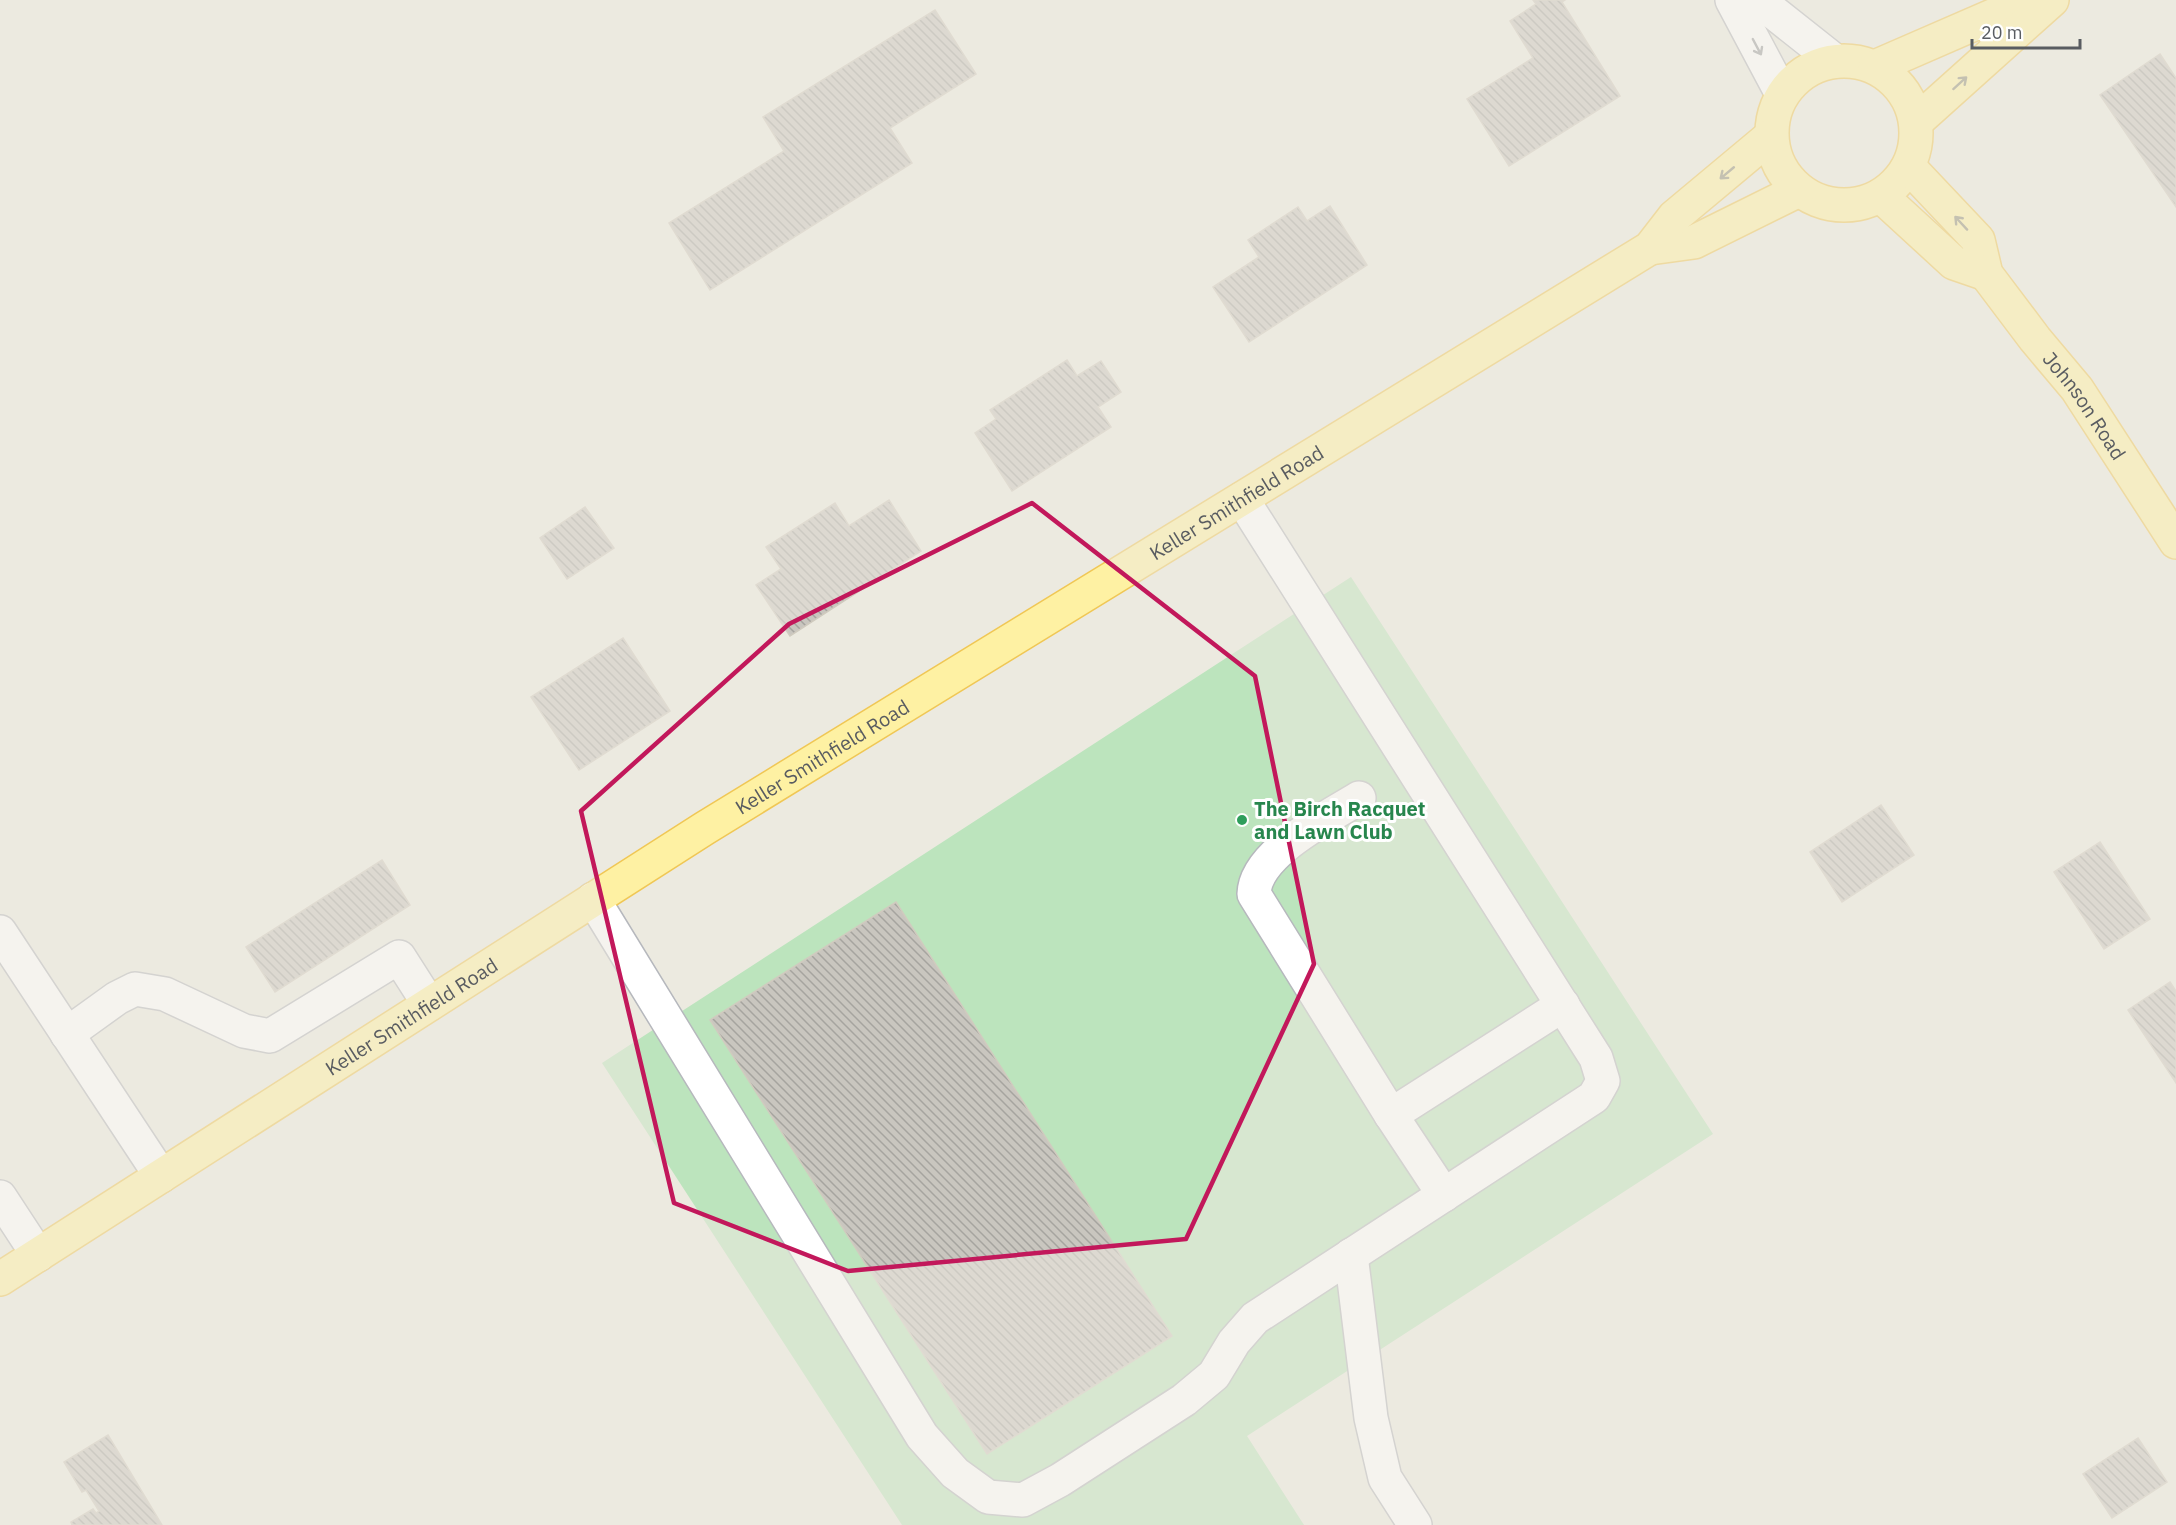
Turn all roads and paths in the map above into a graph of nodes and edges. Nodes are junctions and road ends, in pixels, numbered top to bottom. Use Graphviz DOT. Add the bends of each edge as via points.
graph roads {
  1 [pos="1732,0"];
  2 [pos="1758,0"];
  3 [pos="2029,0"];
  4 [pos="2052,0"];
  5 [pos="1835,61"];
  6 [pos="1875,67"];
  7 [pos="1782,94"];
  8 [pos="1916,122"];
  9 [pos="1772,136"];
  10 [pos="1909,167"];
  11 [pos="1799,190"];
  12 [pos="1881,196"];
  13 [pos="1650,248"];
  14 [pos="1986,274"];
  15 [pos="1242,499"];
  16 [pos="2176,542"];
  17 [pos="1359,798"];
  18 [pos="593,899"];
  19 [pos="0,932"];
  20 [pos="429,1004"];
  21 [pos="1563,1005"];
  22 [pos="67,1034"];
  23 [pos="1391,1115"];
  24 [pos="161,1176"];
  25 [pos="1444,1195"];
  26 [pos="0,1197"];
  27 [pos="38,1255"];
  28 [pos="1351,1255"];
  29 [pos="0,1279"];
  30 [pos="1415,1525"];
  1 -- 7 [label="street, one-way"];
  2 -- 5 [label="street"];
  3 -- 6 [label="main road"];
  8 -- 4 [label="main road, one-way"];
  5 -- 6 [label="main road"];
  5 -- 7 [label="main road" via="1814,66"];
  6 -- 8 [label="main road" via="1894,80 1909,99"];
  7 -- 9 [label="main road" via="1774,114"];
  8 -- 10 [label="main road" via="1916,145"];
  9 -- 11 [label="main road" via="1775,156"];
  9 -- 13 [label="main road, one-way" via="1674,217"];
  10 -- 12 [label="main road" via="1897,184"];
  14 -- 10 [label="main road, Johnson Road, one-way" via="1978,240"];
  11 -- 12 [label="main road" via="1818,201 1839,206 1861,204"];
  11 -- 13 [label="main road" via="1694,242"];
  12 -- 14 [label="main road" via="1954,263"];
  13 -- 15 [label="main road, Keller Smithfield Road"];
  14 -- 16 [label="main road, Johnson Road" via="2077,389"];
  15 -- 18 [label="main road, Keller Smithfield Road"];
  15 -- 21 [label="street"];
  17 -- 23 [label="street" via="1286,845 1261,869 1254,894"];
  18 -- 20 [label="main road, Keller Smithfield Road"];
  18 -- 28 [label="street" via="921,1436 955,1473 988,1497 1023,1500 1184,1400 1214,1375 1234,1342 1255,1318"];
  19 -- 22 [label="street"];
  20 -- 22 [label="street" via="399,957 270,1036 244,1031 165,994 135,989"];
  20 -- 24 [label="main road, Keller Smithfield Road"];
  21 -- 23 [label="street"];
  21 -- 25 [label="street" via="1596,1058 1603,1081 1594,1098"];
  22 -- 24 [label="street"];
  23 -- 25 [label="street"];
  24 -- 27 [label="main road, Keller Smithfield Road"];
  25 -- 28 [label="street"];
  26 -- 27 [label="street"];
  27 -- 29 [label="main road, Keller Smithfield Road"];
  28 -- 30 [label="street" via="1371,1418 1384,1478"];
}
